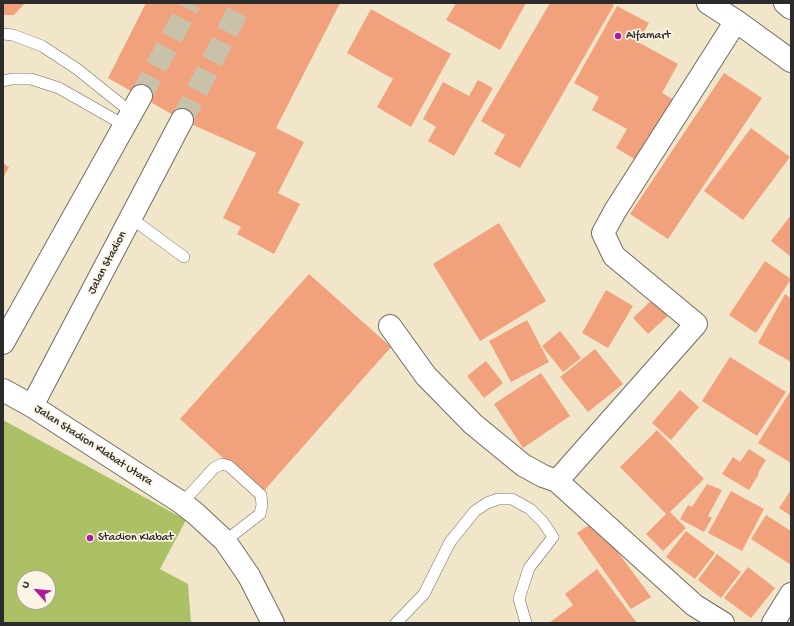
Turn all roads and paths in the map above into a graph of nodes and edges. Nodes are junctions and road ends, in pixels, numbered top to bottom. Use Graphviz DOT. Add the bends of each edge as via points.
graph roads {
  1 [pos="708,3"];
  2 [pos="785,3"];
  3 [pos="791,8"];
  4 [pos="736,21"];
  5 [pos="3,34"];
  6 [pos="791,61"];
  7 [pos="3,80"];
  8 [pos="132,112"];
  9 [pos="182,120"];
  10 [pos="131,218"];
  11 [pos="184,257"];
  12 [pos="390,326"];
  13 [pos="3,343"];
  14 [pos="3,390"];
  15 [pos="32,406"];
  16 [pos="557,481"];
  17 [pos="182,503"];
  18 [pos="225,541"];
  19 [pos="791,594"];
  20 [pos="274,623"];
  21 [pos="396,623"];
  22 [pos="526,623"];
  23 [pos="723,623"];
  24 [pos="773,623"];
  1 -- 4 [label="main road"];
  2 -- 3 [label="main road"];
  4 -- 6 [label="main road"];
  4 -- 16 [label="main road" via="603,233 614,256 696,324"];
  5 -- 8 [label="lane" via="42,46"];
  7 -- 8 [label="lane" via="31,79"];
  8 -- 13 [label="main road"];
  9 -- 10 [label="main road, Jalan Stadion"];
  10 -- 11 [label="lane"];
  10 -- 15 [label="main road, Jalan Stadion"];
  12 -- 16 [label="main road" via="426,376 473,424 523,465"];
  14 -- 15 [label="main road, Jalan Stadion Klabat Utara"];
  15 -- 17 [label="main road, Jalan Stadion Klabat Utara"];
  16 -- 23 [label="main road" via="694,605"];
  17 -- 18 [label="main road, Jalan Stadion Klabat Utara"];
  17 -- 18 [label="lane" via="214,468 222,464 229,466 261,495 262,505 260,514"];
  18 -- 20 [label="main road, Jalan Stadion Klabat Utara" via="249,576"];
  19 -- 24 [label="main road"];
  21 -- 22 [label="lane" via="424,594 450,542 476,511 498,499 512,498 530,509 553,537 529,568 519,598"];
}
